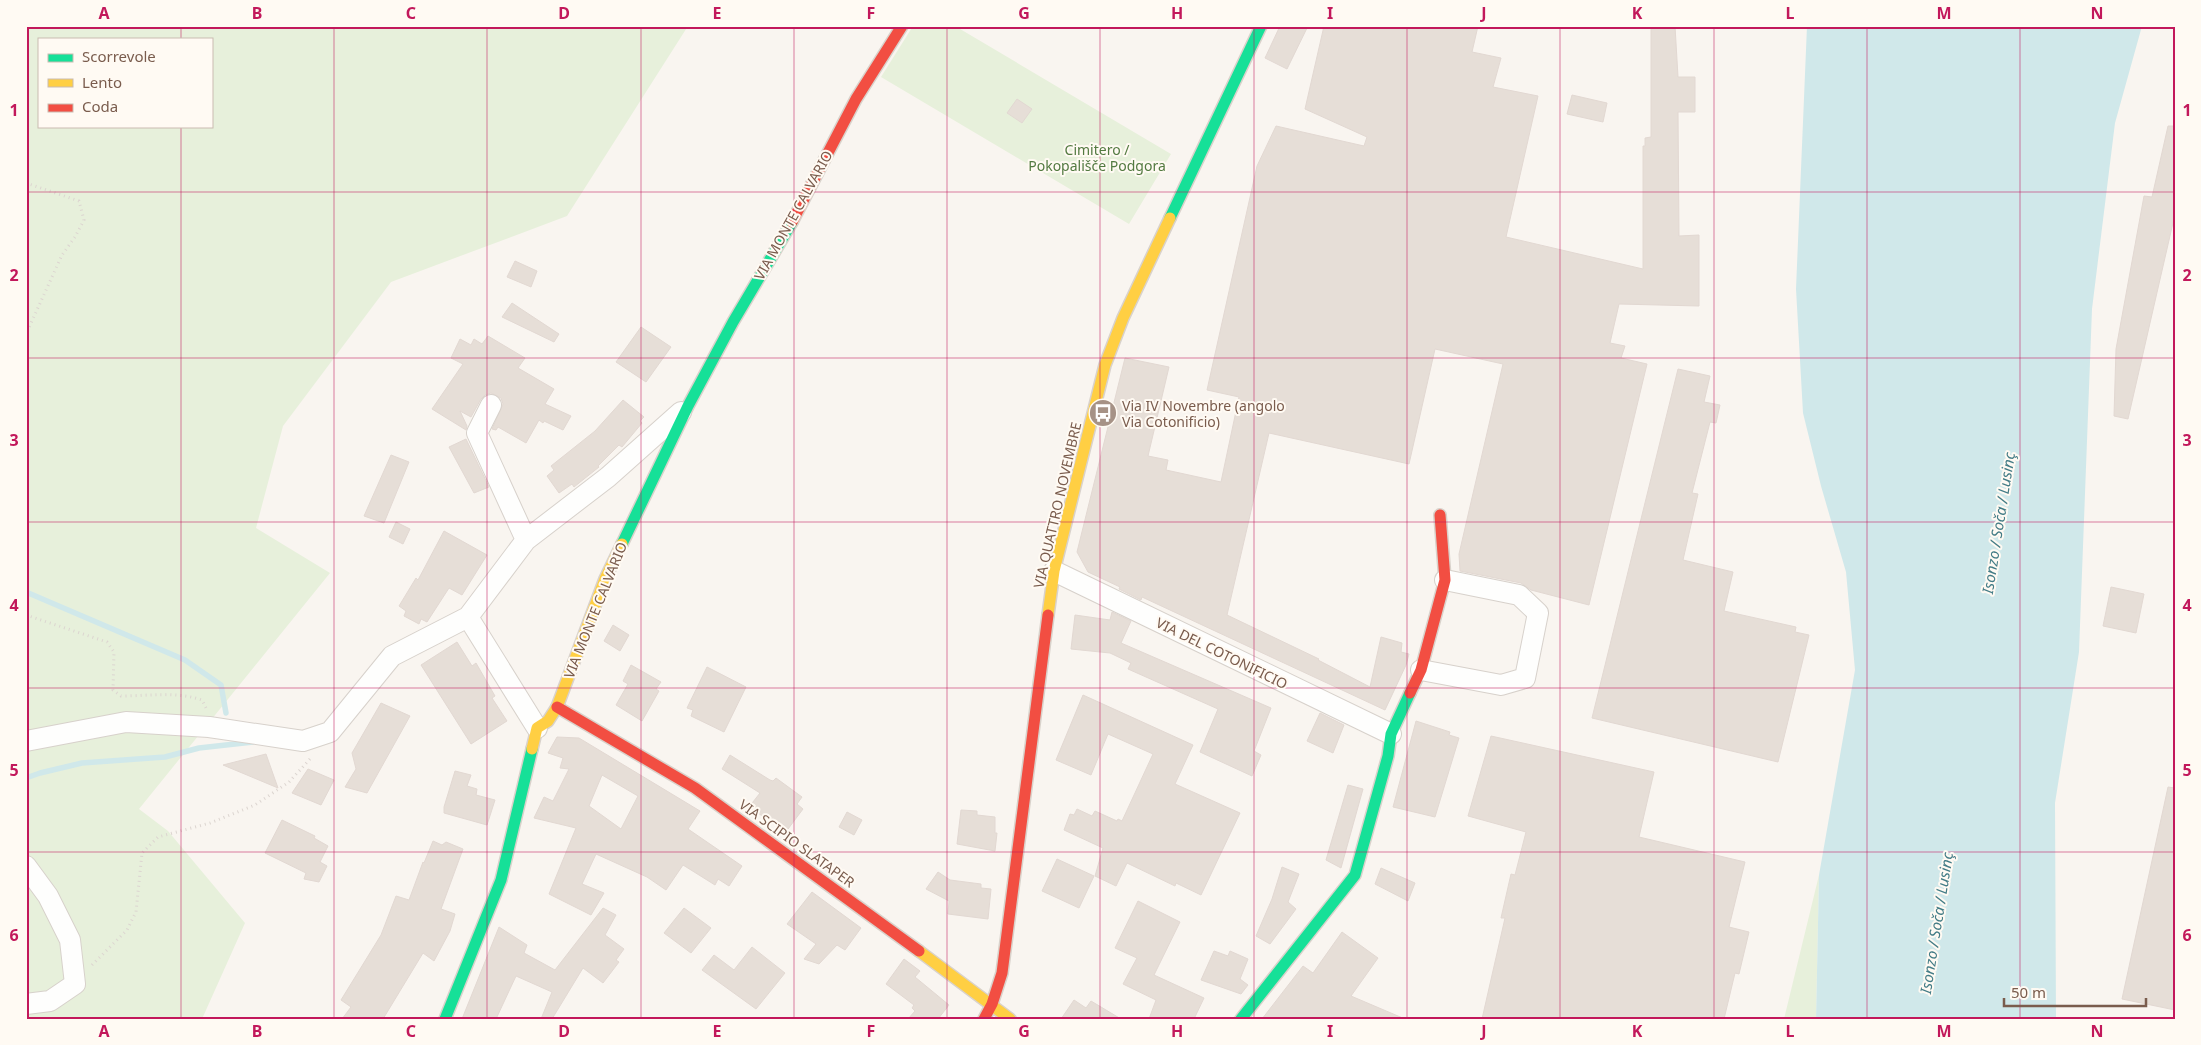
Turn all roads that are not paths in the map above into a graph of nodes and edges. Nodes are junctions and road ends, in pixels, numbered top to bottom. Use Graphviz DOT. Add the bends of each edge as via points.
graph roads {
  1 [pos="902,26"];
  2 [pos="1261,26"];
  3 [pos="491,405"];
  4 [pos="688,406"];
  5 [pos="1440,515"];
  6 [pos="526,540"];
  7 [pos="1054,571"];
  8 [pos="1446,580"];
  9 [pos="468,617"];
  10 [pos="1421,670"];
  11 [pos="557,707"];
  12 [pos="537,728"];
  13 [pos="1390,734"];
  14 [pos="26,741"];
  15 [pos="26,866"];
  16 [pos="26,1004"];
  17 [pos="992,1004"];
  18 [pos="444,1019"];
  19 [pos="984,1019"];
  20 [pos="1010,1019"];
  21 [pos="1241,1019"];
  1 -- 4 [label="street, VIA MONTE CALVARIO" via="856,99 786,234"];
  2 -- 7 [label="street, VIA QUATTRO NOVEMBRE" via="1123,318 1108,358"];
  3 -- 6 [label="street" via="477,433"];
  4 -- 6 [label="street, VIA MONTE CALVARIO" via="608,477"];
  4 -- 11 [label="street, VIA MONTE CALVARIO" via="605,579"];
  5 -- 8 [label="street"];
  6 -- 9 [label="street, VIA MONTE CALVARIO"];
  7 -- 13 [label="street, VIA DEL COTONIFICIO"];
  7 -- 17 [label="street, VIA QUATTRO NOVEMBRE" via="1002,973"];
  8 -- 10 [label="street"];
  8 -- 10 [label="street" via="1519,595 1538,613 1525,678 1501,685"];
  9 -- 12 [label="street"];
  9 -- 14 [label="street, VIA MONTE CALVARIO" via="392,656 330,732 303,741 209,720 126,722"];
  10 -- 13 [label="street"];
  11 -- 12 [label="street" via="548,721"];
  11 -- 17 [label="street, VIA SCIPIO SLATAPER" via="695,788"];
  12 -- 18 [label="street" via="501,880"];
  13 -- 21 [label="street" via="1388,756 1355,875"];
  15 -- 16 [label="street" via="48,896 70,940 75,984 50,1001"];
  17 -- 19 [label="street, VIA QUATTRO NOVEMBRE"];
  17 -- 20 [label="street, VIA SCIPIO SLATAPER"];
}
